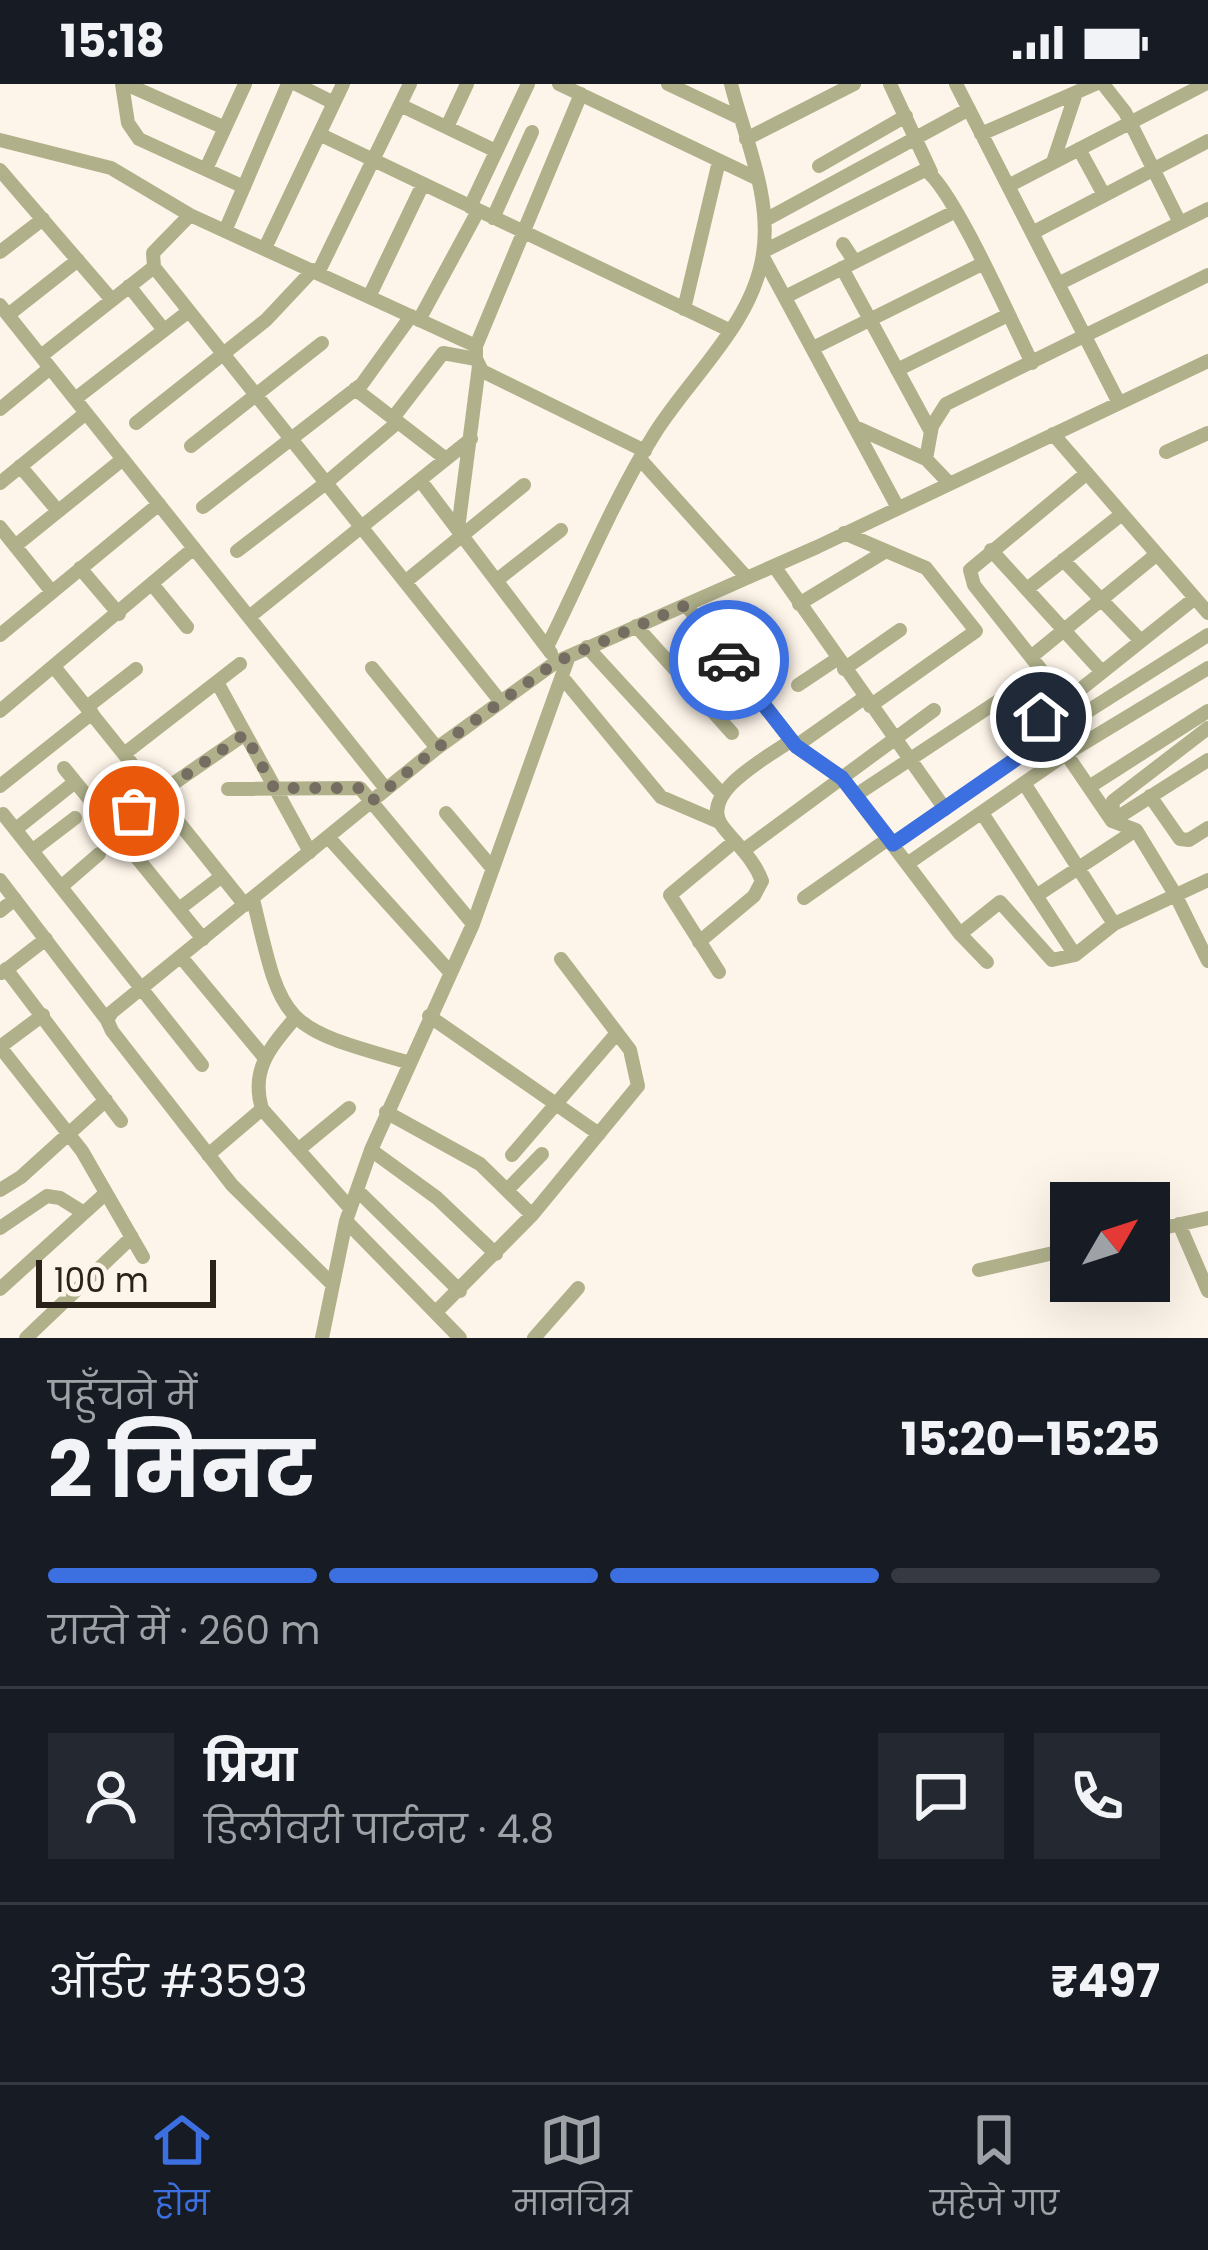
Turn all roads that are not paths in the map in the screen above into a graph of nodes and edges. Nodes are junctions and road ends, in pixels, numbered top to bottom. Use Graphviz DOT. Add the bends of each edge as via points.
graph roads {
  1 [pos="124,84"];
  2 [pos="245,84"];
  3 [pos="292,84"];
  4 [pos="343,84"];
  5 [pos="410,84"];
  6 [pos="467,84"];
  7 [pos="528,84"];
  8 [pos="560,84"];
  9 [pos="668,84"];
  10 [pos="731,84"];
  11 [pos="854,84"];
  12 [pos="890,84"];
  13 [pos="956,84"];
  14 [pos="1099,84"];
  15 [pos="1205,84"];
  16 [pos="1076,93"];
  17 [pos="580,94"];
  18 [pos="334,103"];
  19 [pos="400,105"];
  20 [pos="969,109"];
  21 [pos="907,116"];
  22 [pos="740,118"];
  23 [pos="1131,124"];
  24 [pos="447,127"];
  25 [pos="224,128"];
  26 [pos="532,132"];
  27 [pos="319,134"];
  28 [pos="982,134"];
  29 [pos="746,139"];
  30 [pos="916,139"];
  31 [pos="0,140"];
  32 [pos="1208,141"];
  33 [pos="1078,149"];
  34 [pos="496,151"];
  35 [pos="374,160"];
  36 [pos="719,160"];
  37 [pos="1053,162"];
  38 [pos="819,166"];
  39 [pos="206,169"];
  40 [pos="1154,170"];
  41 [pos="931,172"];
  42 [pos="3,178"];
  43 [pos="758,179"];
  44 [pos="423,184"];
  45 [pos="1008,186"];
  46 [pos="244,187"];
  47 [pos="1104,196"];
  48 [pos="1208,209"];
  49 [pos="956,211"];
  50 [pos="480,212"];
  51 [pos="190,215"];
  52 [pos="43,219"];
  53 [pos="765,220"];
  54 [pos="1180,223"];
  55 [pos="225,231"];
  56 [pos="523,232"];
  57 [pos="1032,233"];
  58 [pos="843,244"];
  59 [pos="265,248"];
  60 [pos="0,252"];
  61 [pos="763,254"];
  62 [pos="78,260"];
  63 [pos="982,264"];
  64 [pos="849,265"];
  65 [pos="154,267"];
  66 [pos="315,272"];
  67 [pos="1208,275"];
  68 [pos="1058,284"];
  69 [pos="129,286"];
  70 [pos="369,297"];
  71 [pos="784,297"];
  72 [pos="112,300"];
  73 [pos="684,309"];
  74 [pos="189,311"];
  75 [pos="8,315"];
  76 [pos="1008,315"];
  77 [pos="415,318"];
  78 [pos="869,319"];
  79 [pos="164,330"];
  80 [pos="729,330"];
  81 [pos="0,337"];
  82 [pos="1086,338"];
  83 [pos="322,344"];
  84 [pos="813,348"];
  85 [pos="224,353"];
  86 [pos="477,357"];
  87 [pos="1208,361"];
  88 [pos="46,362"];
  89 [pos="1032,363"];
  90 [pos="897,370"];
  91 [pos="355,389"];
  92 [pos="256,394"];
  93 [pos="75,400"];
  94 [pos="1119,403"];
  95 [pos="0,409"];
  96 [pos="86,413"];
  97 [pos="396,420"];
  98 [pos="136,422"];
  99 [pos="855,427"];
  100 [pos="931,433"];
  101 [pos="1208,433"];
  102 [pos="1053,434"];
  103 [pos="471,439"];
  104 [pos="292,440"];
  105 [pos="191,446"];
  106 [pos="1166,452"];
  107 [pos="643,455"];
  108 [pos="123,459"];
  109 [pos="446,459"];
  110 [pos="926,459"];
  111 [pos="20,466"];
  112 [pos="1087,473"];
  113 [pos="420,480"];
  114 [pos="0,483"];
  115 [pos="326,483"];
  116 [pos="949,483"];
  117 [pos="524,485"];
  118 [pos="159,504"];
  119 [pos="203,507"];
  120 [pos="898,508"];
  121 [pos="58,511"];
  122 [pos="1122,514"];
  123 [pos="0,527"];
  124 [pos="361,527"];
  125 [pos="561,530"];
  126 [pos="460,532"];
  127 [pos="844,533"];
  128 [pos="15,546"];
  129 [pos="194,548"];
  130 [pos="991,550"];
  131 [pos="237,551"];
  132 [pos="886,551"];
  133 [pos="1157,554"];
  134 [pos="1063,560"];
  135 [pos="774,566"];
  136 [pos="80,568"];
  137 [pos="747,578"];
  138 [pos="497,580"];
  139 [pos="405,582"];
  140 [pos="152,584"];
  141 [pos="1027,589"];
  142 [pos="52,592"];
  143 [pos="1195,598"];
  144 [pos="1101,599"];
  145 [pos="800,604"];
  146 [pos="686,605"];
  147 [pos="118,614"];
  148 [pos="1208,614"];
  149 [pos="249,617"];
  150 [pos="636,626"];
  151 [pos="187,627"];
  152 [pos="1063,629"];
  153 [pos="900,630"];
  154 [pos="0,635"];
  155 [pos="1208,635"];
  156 [pos="1142,641"];
  157 [pos="548,647"];
  158 [pos="587,647"];
  159 [pos="1030,656"];
  160 [pos="240,664"];
  161 [pos="840,664"];
  162 [pos="563,665"];
  163 [pos="56,668"];
  164 [pos="372,668"];
  165 [pos="1208,668"];
  166 [pos="136,669"];
  167 [pos="1102,672"];
  168 [pos="217,682"];
  169 [pos="798,685"];
  170 [pos="1021,686"];
  171 [pos="500,701"];
  172 [pos="867,702"];
  173 [pos="89,710"];
  174 [pos="934,710"];
  175 [pos="0,711"];
  176 [pos="1208,711"];
  177 [pos="1041,717"];
  178 [pos="1208,728"];
  179 [pos="733,733"];
  180 [pos="245,734"];
  181 [pos="1052,734"];
  182 [pos="892,739"];
  183 [pos="794,743"];
  184 [pos="437,748"];
  185 [pos="1066,754"];
  186 [pos="129,760"];
  187 [pos="908,760"];
  188 [pos="1208,760"];
  189 [pos="64,768"];
  190 [pos="842,778"];
  191 [pos="75,782"];
  192 [pos="1024,784"];
  193 [pos="0,787"];
  194 [pos="1089,787"];
  195 [pos="274,788"];
  196 [pos="228,789"];
  197 [pos="386,789"];
  198 [pos="722,794"];
  199 [pos="157,795"];
  200 [pos="856,795"];
  201 [pos="1150,796"];
  202 [pos="91,801"];
  203 [pos="372,801"];
  204 [pos="945,809"];
  205 [pos="446,813"];
  206 [pos="982,813"];
  207 [pos="3,814"];
  208 [pos="74,818"];
  209 [pos="717,821"];
  210 [pos="1112,821"];
  211 [pos="112,826"];
  212 [pos="1208,828"];
  213 [pos="16,829"];
  214 [pos="1136,830"];
  215 [pos="328,837"];
  216 [pos="890,842"];
  217 [pos="739,846"];
  218 [pos="33,850"];
  219 [pos="310,852"];
  220 [pos="99,854"];
  221 [pos="907,864"];
  222 [pos="1078,867"];
  223 [pos="493,869"];
  224 [pos="222,876"];
  225 [pos="0,880"];
  226 [pos="1208,880"];
  227 [pos="62,886"];
  228 [pos="1175,895"];
  229 [pos="1036,896"];
  230 [pos="805,898"];
  231 [pos="15,899"];
  232 [pos="249,902"];
  233 [pos="179,909"];
  234 [pos="0,911"];
  235 [pos="473,924"];
  236 [pos="1114,924"];
  237 [pos="960,934"];
  238 [pos="46,939"];
  239 [pos="203,939"];
  240 [pos="699,942"];
  241 [pos="1206,954"];
  242 [pos="1075,955"];
  243 [pos="181,957"];
  244 [pos="561,959"];
  245 [pos="987,962"];
  246 [pos="3,972"];
  247 [pos="450,972"];
  248 [pos="719,972"];
  249 [pos="143,987"];
  250 [pos="43,1015"];
  251 [pos="429,1016"];
  252 [pos="295,1018"];
  253 [pos="107,1020"];
  254 [pos="0,1025"];
  255 [pos="616,1033"];
  256 [pos="11,1039"];
  257 [pos="264,1057"];
  258 [pos="407,1062"];
  259 [pos="202,1065"];
  260 [pos="106,1100"];
  261 [pos="555,1104"];
  262 [pos="349,1108"];
  263 [pos="262,1109"];
  264 [pos="386,1112"];
  265 [pos="121,1121"];
  266 [pos="68,1130"];
  267 [pos="599,1134"];
  268 [pos="298,1150"];
  269 [pos="371,1150"];
  270 [pos="542,1154"];
  271 [pos="208,1155"];
  272 [pos="512,1155"];
  273 [pos="0,1190"];
  274 [pos="357,1190"];
  275 [pos="508,1190"];
  276 [pos="106,1193"];
  277 [pos="84,1214"];
  278 [pos="348,1215"];
  279 [pos="532,1215"];
  280 [pos="1208,1218"];
  281 [pos="1179,1224"];
  282 [pos="1170,1226"];
  283 [pos="0,1228"];
  284 [pos="132,1237"];
  285 [pos="496,1254"];
  286 [pos="1050,1254"];
  287 [pos="143,1257"];
  288 [pos="1204,1269"];
  289 [pos="979,1270"];
  290 [pos="331,1283"];
  291 [pos="578,1288"];
  292 [pos="0,1289"];
  293 [pos="460,1291"];
  294 [pos="1208,1291"];
  295 [pos="437,1311"];
  296 [pos="540,1336"];
  297 [pos="26,1338"];
  298 [pos="322,1338"];
  299 [pos="460,1338"];
  1 -- 25 [label="street"];
  1 -- 39 [label="street" via="132,133"];
  2 -- 25 [label="street"];
  3 -- 18 [label="street"];
  3 -- 46 [label="street"];
  4 -- 18 [label="street"];
  5 -- 19 [label="street"];
  6 -- 24 [label="street"];
  7 -- 34 [label="street"];
  8 -- 17 [label="street"];
  9 -- 22 [label="street"];
  10 -- 22 [label="street"];
  11 -- 29 [label="street"];
  12 -- 21 [label="street"];
  13 -- 20 [label="street"];
  14 -- 16 [label="street"];
  14 -- 23 [label="street"];
  15 -- 23 [label="street"];
  16 -- 28 [label="street"];
  16 -- 37 [label="street"];
  17 -- 36 [label="street"];
  17 -- 56 [label="street"];
  18 -- 27 [label="street"];
  19 -- 24 [label="street"];
  19 -- 35 [label="street"];
  20 -- 28 [label="street"];
  20 -- 30 [label="street"];
  21 -- 30 [label="street"];
  21 -- 38 [label="street"];
  22 -- 29 [label="street"];
  23 -- 33 [label="street"];
  23 -- 40 [label="street"];
  24 -- 34 [label="street"];
  25 -- 39 [label="street"];
  26 -- 50 [label="street"];
  27 -- 35 [label="street"];
  27 -- 59 [label="street"];
  28 -- 45 [label="street"];
  29 -- 43 [label="street"];
  30 -- 41 [label="street"];
  30 -- 53 [label="street"];
  31 -- 51 [label="street" via="111,168"];
  32 -- 40 [label="street"];
  33 -- 37 [label="street"];
  33 -- 47 [label="street"];
  34 -- 50 [label="street"];
  35 -- 44 [label="street"];
  35 -- 66 [label="street"];
  36 -- 43 [label="street"];
  36 -- 73 [label="street"];
  37 -- 45 [label="street"];
  39 -- 46 [label="street"];
  40 -- 47 [label="street"];
  40 -- 54 [label="street"];
  41 -- 49 [label="street"];
  41 -- 61 [label="street"];
  42 -- 52 [label="street"];
  43 -- 53 [label="street"];
  44 -- 50 [label="street"];
  44 -- 70 [label="street"];
  45 -- 57 [label="street"];
  46 -- 55 [label="street"];
  47 -- 57 [label="street"];
  48 -- 54 [label="street"];
  49 -- 63 [label="street"];
  49 -- 64 [label="street"];
  50 -- 56 [label="street"];
  50 -- 77 [label="street"];
  51 -- 55 [label="street"];
  51 -- 65 [label="street" via="153,253"];
  52 -- 60 [label="street"];
  52 -- 62 [label="street"];
  53 -- 61 [label="street"];
  54 -- 68 [label="street"];
  55 -- 59 [label="street"];
  56 -- 73 [label="street"];
  56 -- 86 [label="street"];
  57 -- 68 [label="street"];
  58 -- 64 [label="street"];
  59 -- 66 [label="street"];
  61 -- 71 [label="street"];
  61 -- 80 [label="street" via="754,292"];
  62 -- 72 [label="street"];
  62 -- 75 [label="street"];
  63 -- 76 [label="street"];
  63 -- 78 [label="street"];
  64 -- 71 [label="street"];
  64 -- 78 [label="street"];
  65 -- 69 [label="street"];
  65 -- 74 [label="street"];
  66 -- 70 [label="street"];
  66 -- 85 [label="street"];
  67 -- 82 [label="street"];
  68 -- 82 [label="street"];
  69 -- 72 [label="street"];
  69 -- 79 [label="street"];
  70 -- 77 [label="street"];
  71 -- 84 [label="street"];
  72 -- 88 [label="street"];
  73 -- 80 [label="street"];
  74 -- 79 [label="street"];
  74 -- 85 [label="street"];
  75 -- 81 [label="street"];
  75 -- 88 [label="street"];
  76 -- 89 [label="street"];
  76 -- 90 [label="street"];
  77 -- 86 [label="street"];
  77 -- 91 [label="street"];
  78 -- 84 [label="street"];
  78 -- 90 [label="street"];
  79 -- 93 [label="street"];
  80 -- 107 [label="street"];
  82 -- 89 [label="street"];
  82 -- 94 [label="street"];
  83 -- 92 [label="street"];
  84 -- 99 [label="street"];
  85 -- 92 [label="street"];
  85 -- 98 [label="street"];
  86 -- 97 [label="street" via="443,353"];
  86 -- 103 [label="street"];
  86 -- 107 [label="street" via="482,371"];
  87 -- 94 [label="street"];
  88 -- 93 [label="street"];
  88 -- 95 [label="street"];
  89 -- 100 [label="street" via="946,404"];
  90 -- 100 [label="street"];
  91 -- 97 [label="street"];
  91 -- 104 [label="street"];
  92 -- 104 [label="street"];
  92 -- 105 [label="street"];
  93 -- 96 [label="street"];
  94 -- 102 [label="street"];
  96 -- 108 [label="street"];
  96 -- 111 [label="street"];
  97 -- 109 [label="street"];
  97 -- 115 [label="street"];
  99 -- 110 [label="street"];
  99 -- 120 [label="street"];
  100 -- 110 [label="street"];
  101 -- 106 [label="street"];
  102 -- 112 [label="street"];
  102 -- 116 [label="street"];
  103 -- 109 [label="street"];
  103 -- 126 [label="street"];
  104 -- 115 [label="street"];
  104 -- 119 [label="street"];
  107 -- 137 [label="street"];
  107 -- 157 [label="street"];
  108 -- 118 [label="street"];
  108 -- 121 [label="street"];
  109 -- 113 [label="street"];
  110 -- 116 [label="street"];
  111 -- 114 [label="street"];
  111 -- 121 [label="street"];
  112 -- 122 [label="street"];
  112 -- 130 [label="street"];
  113 -- 124 [label="street"];
  113 -- 126 [label="street"];
  115 -- 124 [label="street"];
  115 -- 131 [label="street"];
  116 -- 120 [label="street"];
  117 -- 126 [label="street"];
  118 -- 129 [label="street"];
  118 -- 136 [label="street"];
  120 -- 127 [label="street"];
  121 -- 128 [label="street"];
  122 -- 133 [label="street"];
  122 -- 134 [label="street"];
  123 -- 128 [label="street"];
  124 -- 139 [label="street"];
  124 -- 149 [label="street"];
  125 -- 138 [label="street"];
  126 -- 138 [label="street"];
  126 -- 139 [label="street"];
  127 -- 132 [label="street"];
  127 -- 135 [label="street"];
  128 -- 142 [label="street"];
  129 -- 140 [label="street"];
  129 -- 149 [label="street"];
  130 -- 141 [label="street"];
  130 -- 159 [label="street" via="970,578"];
  132 -- 145 [label="street"];
  132 -- 172 [label="street" via="926,568 976,631"];
  133 -- 143 [label="street"];
  133 -- 144 [label="street"];
  134 -- 141 [label="street"];
  134 -- 144 [label="street"];
  135 -- 137 [label="street"];
  135 -- 145 [label="street"];
  136 -- 142 [label="street"];
  136 -- 147 [label="street"];
  137 -- 146 [label="street"];
  138 -- 157 [label="street"];
  139 -- 171 [label="street"];
  140 -- 147 [label="street"];
  140 -- 151 [label="street"];
  141 -- 152 [label="street"];
  142 -- 154 [label="street"];
  143 -- 148 [label="street"];
  143 -- 156 [label="street"];
  144 -- 152 [label="street"];
  144 -- 156 [label="street"];
  145 -- 161 [label="street"];
  146 -- 150 [label="street"];
  146 -- 183 [label="street"];
  147 -- 163 [label="street"];
  149 -- 197 [label="street"];
  150 -- 158 [label="street"];
  150 -- 179 [label="street"];
  152 -- 159 [label="street"];
  152 -- 167 [label="street"];
  153 -- 161 [label="street"];
  155 -- 181 [label="street"];
  156 -- 167 [label="street"];
  157 -- 162 [label="street"];
  158 -- 162 [label="street"];
  158 -- 198 [label="street"];
  159 -- 167 [label="street" via="1064,695"];
  160 -- 168 [label="street"];
  161 -- 169 [label="street"];
  161 -- 172 [label="street"];
  162 -- 171 [label="street"];
  162 -- 209 [label="street" via="662,796"];
  162 -- 223 [label="street"];
  163 -- 173 [label="street"];
  163 -- 175 [label="street"];
  164 -- 184 [label="street"];
  165 -- 185 [label="street"];
  166 -- 173 [label="street"];
  168 -- 180 [label="street"];
  168 -- 186 [label="street"];
  170 -- 187 [label="street"];
  171 -- 184 [label="street"];
  172 -- 182 [label="street"];
  172 -- 183 [label="street"];
  173 -- 186 [label="street"];
  173 -- 193 [label="street"];
  174 -- 182 [label="street"];
  176 -- 194 [label="street"];
  177 -- 181 [label="street"];
  178 -- 210 [label="street" via="1113,801"];
  180 -- 195 [label="street"];
  180 -- 199 [label="street"];
  181 -- 185 [label="street"];
  181 -- 204 [label="street"];
  182 -- 187 [label="street"];
  182 -- 190 [label="street"];
  183 -- 190 [label="street"];
  183 -- 198 [label="street"];
  184 -- 197 [label="street"];
  185 -- 192 [label="street"];
  185 -- 194 [label="street"];
  186 -- 199 [label="street"];
  186 -- 202 [label="street"];
  187 -- 200 [label="street"];
  187 -- 204 [label="street"];
  188 -- 201 [label="street"];
  189 -- 191 [label="street"];
  190 -- 200 [label="street"];
  190 -- 217 [label="street"];
  191 -- 202 [label="street"];
  191 -- 213 [label="street"];
  192 -- 206 [label="street"];
  192 -- 222 [label="street"];
  194 -- 210 [label="street"];
  195 -- 196 [label="street"];
  195 -- 203 [label="street" via="360,788"];
  195 -- 219 [label="street"];
  197 -- 203 [label="street"];
  198 -- 209 [label="street"];
  199 -- 211 [label="street"];
  199 -- 224 [label="street"];
  200 -- 216 [label="street"];
  201 -- 210 [label="street"];
  201 -- 212 [label="street" via="1180,839"];
  202 -- 211 [label="street"];
  203 -- 215 [label="street"];
  203 -- 235 [label="street"];
  204 -- 216 [label="street"];
  205 -- 223 [label="street"];
  206 -- 221 [label="street"];
  206 -- 229 [label="street"];
  207 -- 213 [label="street"];
  208 -- 218 [label="street"];
  209 -- 217 [label="street"];
  210 -- 214 [label="street"];
  211 -- 233 [label="street"];
  213 -- 218 [label="street"];
  214 -- 222 [label="street"];
  214 -- 228 [label="street"];
  215 -- 219 [label="street"];
  215 -- 247 [label="street"];
  216 -- 221 [label="street"];
  216 -- 230 [label="street"];
  217 -- 240 [label="street" via="757,868 760,888"];
  217 -- 240 [label="street" via="670,896"];
  218 -- 227 [label="street"];
  219 -- 232 [label="street"];
  220 -- 227 [label="street"];
  221 -- 237 [label="street"];
  222 -- 229 [label="street"];
  222 -- 236 [label="street"];
  223 -- 235 [label="street"];
  224 -- 232 [label="street"];
  224 -- 233 [label="street"];
  225 -- 231 [label="street"];
  226 -- 228 [label="street"];
  227 -- 249 [label="street"];
  228 -- 236 [label="street"];
  228 -- 241 [label="street"];
  229 -- 242 [label="street"];
  231 -- 234 [label="street"];
  231 -- 238 [label="street"];
  232 -- 239 [label="street"];
  232 -- 252 [label="street" via="272,981"];
  233 -- 239 [label="street"];
  235 -- 247 [label="street"];
  236 -- 242 [label="street"];
  237 -- 242 [label="street" via="1000,902 1052,960"];
  237 -- 245 [label="street"];
  238 -- 246 [label="street"];
  238 -- 253 [label="street"];
  239 -- 243 [label="street"];
  240 -- 248 [label="street"];
  243 -- 249 [label="street"];
  243 -- 257 [label="street"];
  244 -- 255 [label="street"];
  246 -- 250 [label="street"];
  247 -- 251 [label="street"];
  249 -- 253 [label="street"];
  249 -- 259 [label="street"];
  250 -- 256 [label="street"];
  250 -- 260 [label="street"];
  251 -- 258 [label="street"];
  251 -- 261 [label="street"];
  252 -- 257 [label="street"];
  252 -- 258 [label="street" via="325,1039"];
  253 -- 271 [label="street"];
  254 -- 256 [label="street"];
  255 -- 261 [label="street"];
  255 -- 267 [label="street" via="636,1064 638,1086"];
  256 -- 266 [label="street" via="0,1047"];
  257 -- 263 [label="street"];
  258 -- 264 [label="street"];
  260 -- 265 [label="street"];
  260 -- 266 [label="street"];
  261 -- 267 [label="street"];
  261 -- 272 [label="street"];
  262 -- 268 [label="street"];
  263 -- 268 [label="street"];
  263 -- 271 [label="street"];
  264 -- 269 [label="street"];
  264 -- 275 [label="street" via="458,1148"];
  266 -- 273 [label="street"];
  266 -- 276 [label="street"];
  267 -- 279 [label="street"];
  268 -- 278 [label="street"];
  269 -- 274 [label="street"];
  269 -- 285 [label="street"];
  270 -- 275 [label="street"];
  271 -- 290 [label="street"];
  274 -- 278 [label="street"];
  274 -- 293 [label="street"];
  275 -- 279 [label="street"];
  276 -- 277 [label="street"];
  276 -- 284 [label="street"];
  277 -- 283 [label="street" via="47,1196"];
  277 -- 292 [label="street"];
  278 -- 290 [label="street"];
  278 -- 295 [label="street"];
  279 -- 285 [label="street"];
  280 -- 281 [label="street"];
  281 -- 282 [label="street"];
  281 -- 288 [label="street"];
  284 -- 287 [label="street"];
  284 -- 297 [label="street"];
  285 -- 293 [label="street"];
  286 -- 289 [label="street"];
  288 -- 294 [label="street"];
  290 -- 298 [label="street"];
  291 -- 296 [label="street"];
  293 -- 295 [label="street"];
  295 -- 299 [label="street"];
}
